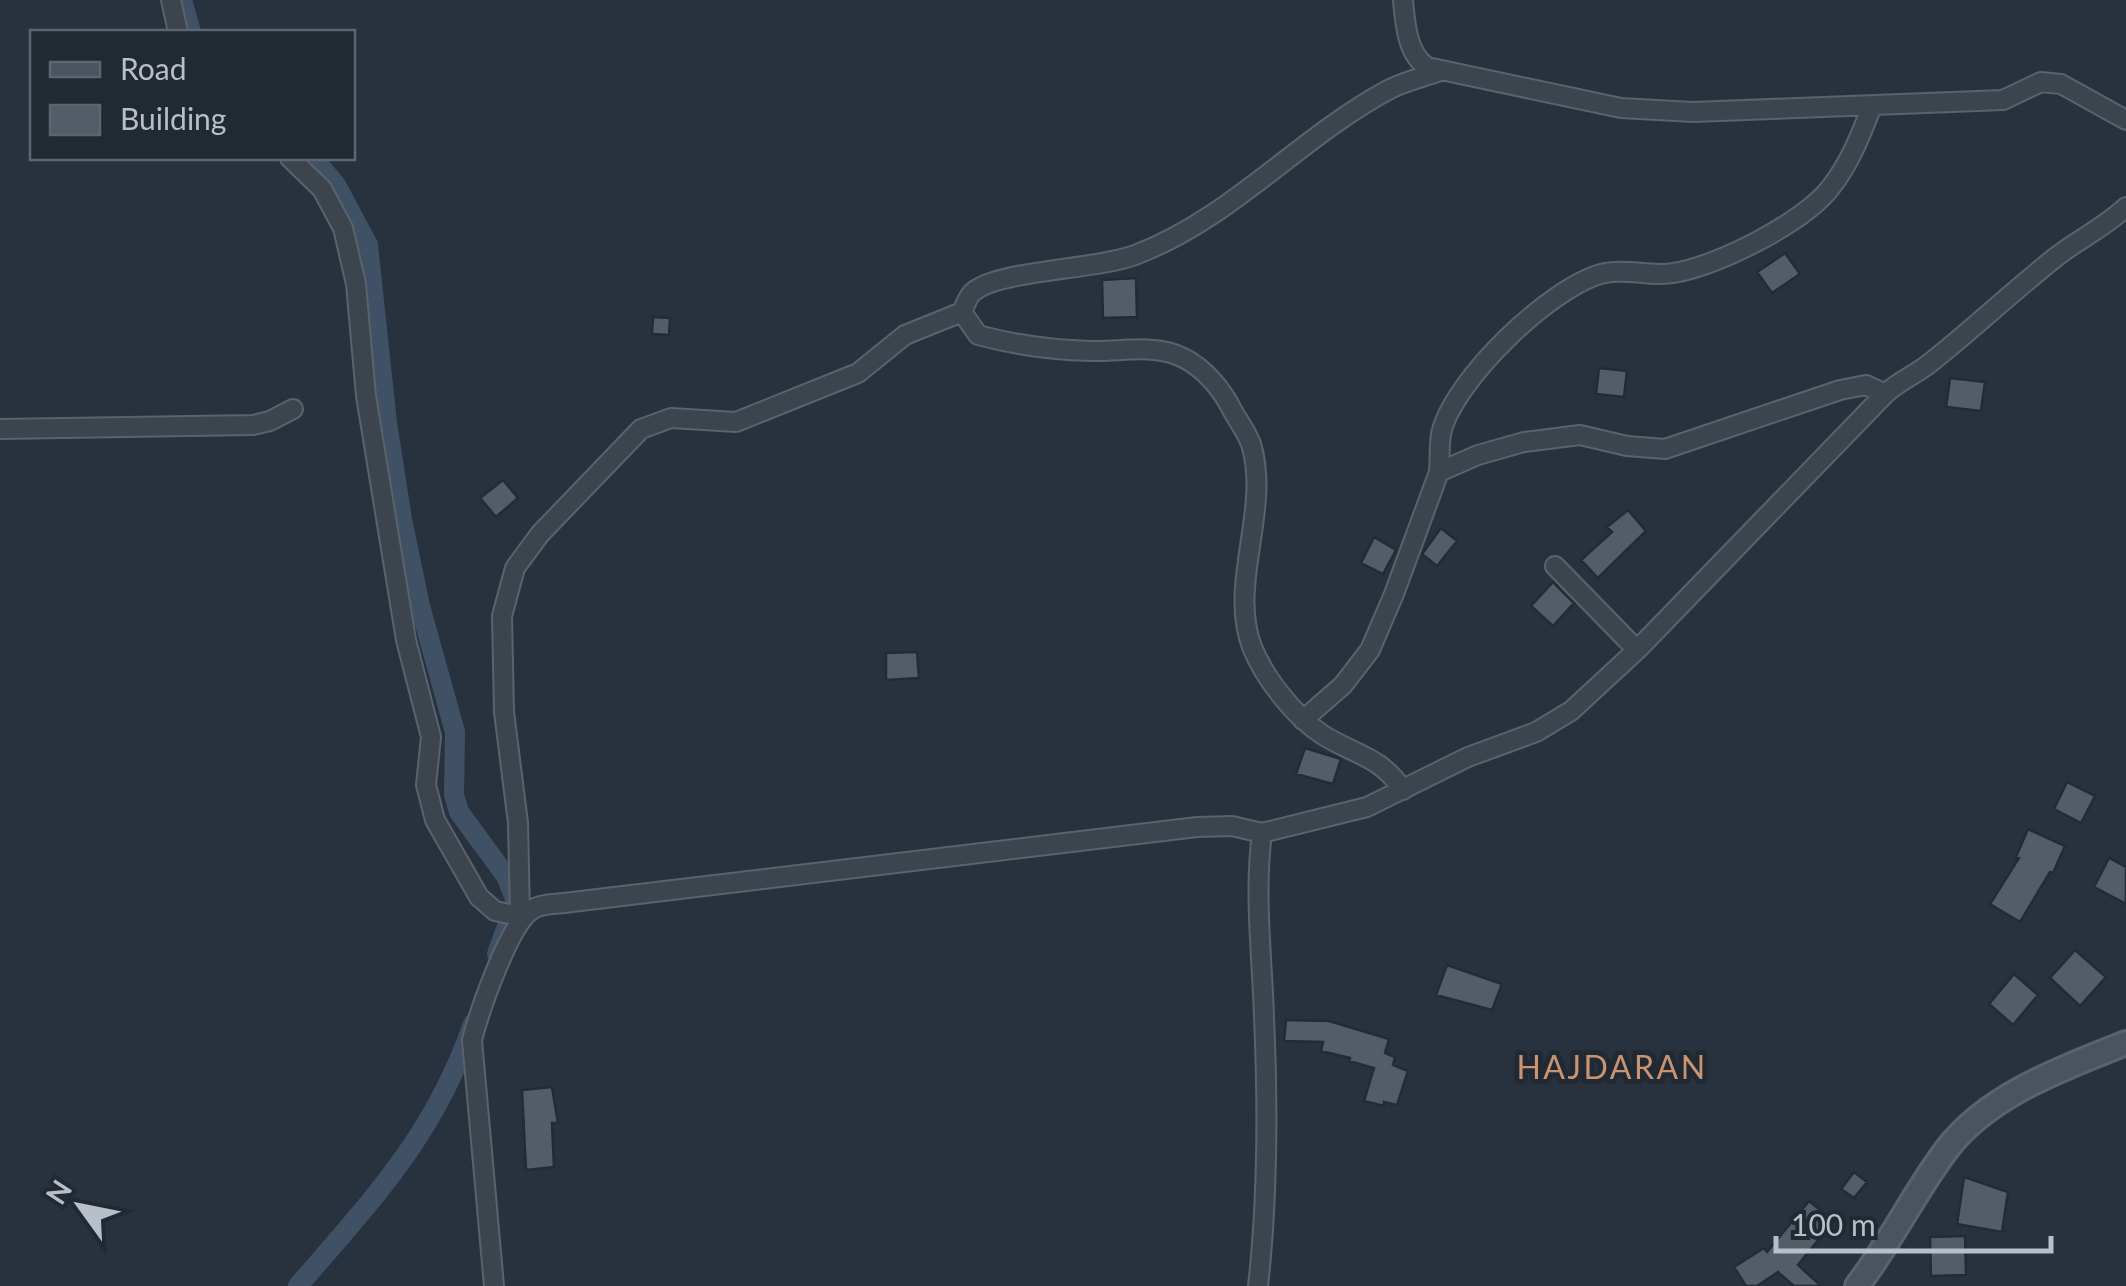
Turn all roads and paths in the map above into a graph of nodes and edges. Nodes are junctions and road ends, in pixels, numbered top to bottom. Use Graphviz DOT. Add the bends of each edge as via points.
graph roads {
  1 [pos="171,0"];
  2 [pos="1403,0"];
  3 [pos="178,30"];
  4 [pos="1440,71"];
  5 [pos="1872,106"];
  6 [pos="2126,120"];
  7 [pos="292,160"];
  8 [pos="2126,207"];
  9 [pos="962,312"];
  10 [pos="1886,394"];
  11 [pos="292,409"];
  12 [pos="0,428"];
  13 [pos="1439,472"];
  14 [pos="1555,566"];
  15 [pos="1637,650"];
  16 [pos="1303,720"];
  17 [pos="1403,790"];
  18 [pos="1262,833"];
  19 [pos="513,915"];
  20 [pos="2126,1043"];
  21 [pos="494,1286"];
  22 [pos="1258,1286"];
  23 [pos="1857,1286"];
  1 -- 3 [label="street"];
  2 -- 4 [label="street" via="1417,60"];
  4 -- 5 [label="street" via="1621,108"];
  4 -- 9 [label="street" via="1347,115 1232,200 1156,246 1087,267 1006,277 972,292"];
  5 -- 6 [label="street" via="2003,100 2041,82 2061,84"];
  5 -- 13 [label="street" via="1829,191 1801,214 1706,266 1670,274 1605,273 1535,314 1483,360 1458,400 1441,432"];
  7 -- 19 [label="street" via="322,189 343,228 356,284 366,396 406,640 431,737 426,784 435,820 479,898"];
  8 -- 10 [label="street"];
  9 -- 16 [label="street" via="978,335 1005,343 1174,354 1205,372 1250,444 1256,499 1245,613 1252,647"];
  9 -- 19 [label="street" via="905,335 858,373 736,422 671,418 642,429 540,534 515,568 502,616 504,712 518,823"];
  10 -- 13 [label="street" via="1866,385 1840,390 1666,450 1580,435 1524,442"];
  10 -- 15 [label="street"];
  11 -- 12 [label="street" via="253,425"];
  13 -- 16 [label="street" via="1370,650 1344,685"];
  14 -- 15 [label="street"];
  15 -- 17 [label="street" via="1572,711"];
  16 -- 17 [label="street" via="1383,766"];
  17 -- 18 [label="street" via="1368,806"];
  18 -- 19 [label="street" via="1197,827 564,902"];
  18 -- 22 [label="street" via="1256,873 1266,1192"];
  19 -- 21 [label="street" via="472,1040"];
  20 -- 23 [label="main road" via="2058,1070 1973,1122 1948,1147"];
}
